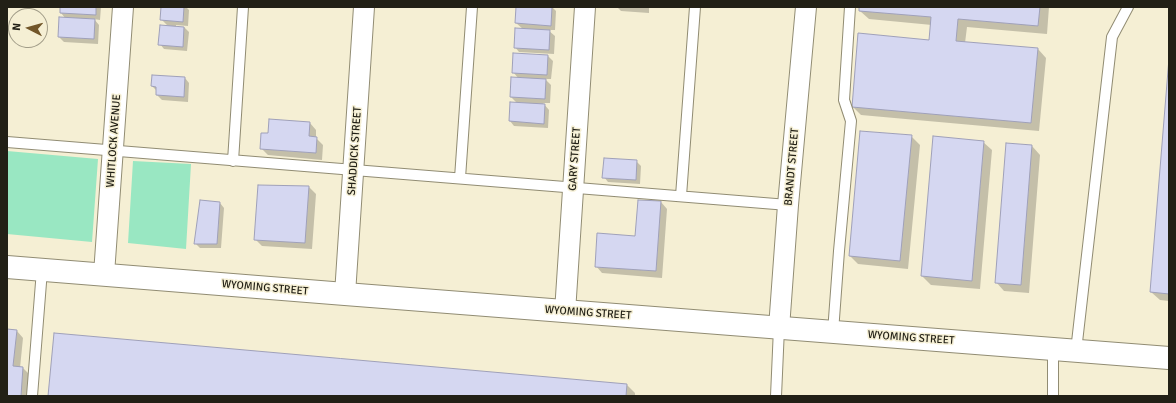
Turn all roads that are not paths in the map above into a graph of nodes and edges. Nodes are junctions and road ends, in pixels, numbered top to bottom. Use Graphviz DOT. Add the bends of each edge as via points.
graph roads {
  1 [pos="123,7"];
  2 [pos="243,7"];
  3 [pos="364,7"];
  4 [pos="472,7"];
  5 [pos="585,7"];
  6 [pos="694,7"];
  7 [pos="806,7"];
  8 [pos="850,7"];
  9 [pos="1128,7"];
  10 [pos="7,142"];
  11 [pos="113,151"];
  12 [pos="233,161"];
  13 [pos="354,170"];
  14 [pos="460,178"];
  15 [pos="573,187"];
  16 [pos="681,196"];
  17 [pos="788,205"];
  18 [pos="7,267"];
  19 [pos="42,270"];
  20 [pos="104,274"];
  21 [pos="345,294"];
  22 [pos="565,312"];
  23 [pos="780,328"];
  24 [pos="833,332"];
  25 [pos="1053,349"];
  26 [pos="1076,351"];
  27 [pos="1169,358"];
  28 [pos="32,396"];
  29 [pos="776,396"];
  30 [pos="1053,396"];
  1 -- 11 [label="street, WHITLOCK AVENUE"];
  2 -- 12 [label="lane"];
  3 -- 13 [label="street, SHADDICK STREET"];
  4 -- 14 [label="lane"];
  5 -- 15 [label="street, GARY STREET"];
  6 -- 16 [label="lane"];
  7 -- 17 [label="street, BRANDT STREET"];
  8 -- 24 [label="lane" via="844,100 851,121"];
  9 -- 26 [label="lane" via="1112,37"];
  10 -- 11 [label="lane"];
  11 -- 12 [label="lane"];
  11 -- 20 [label="street, WHITLOCK AVENUE"];
  12 -- 13 [label="lane"];
  13 -- 14 [label="lane"];
  13 -- 21 [label="street, SHADDICK STREET"];
  14 -- 15 [label="lane"];
  15 -- 16 [label="lane"];
  15 -- 22 [label="street, GARY STREET"];
  16 -- 17 [label="lane"];
  17 -- 23 [label="street, BRANDT STREET"];
  18 -- 19 [label="street, WYOMING STREET"];
  19 -- 20 [label="street, WYOMING STREET"];
  19 -- 28 [label="lane"];
  20 -- 21 [label="street, WYOMING STREET"];
  21 -- 22 [label="street, WYOMING STREET"];
  22 -- 23 [label="street, WYOMING STREET"];
  23 -- 24 [label="street, WYOMING STREET"];
  23 -- 29 [label="lane"];
  24 -- 25 [label="street, WYOMING STREET"];
  25 -- 26 [label="street, WYOMING STREET"];
  25 -- 30 [label="lane"];
  26 -- 27 [label="street, WYOMING STREET"];
}
